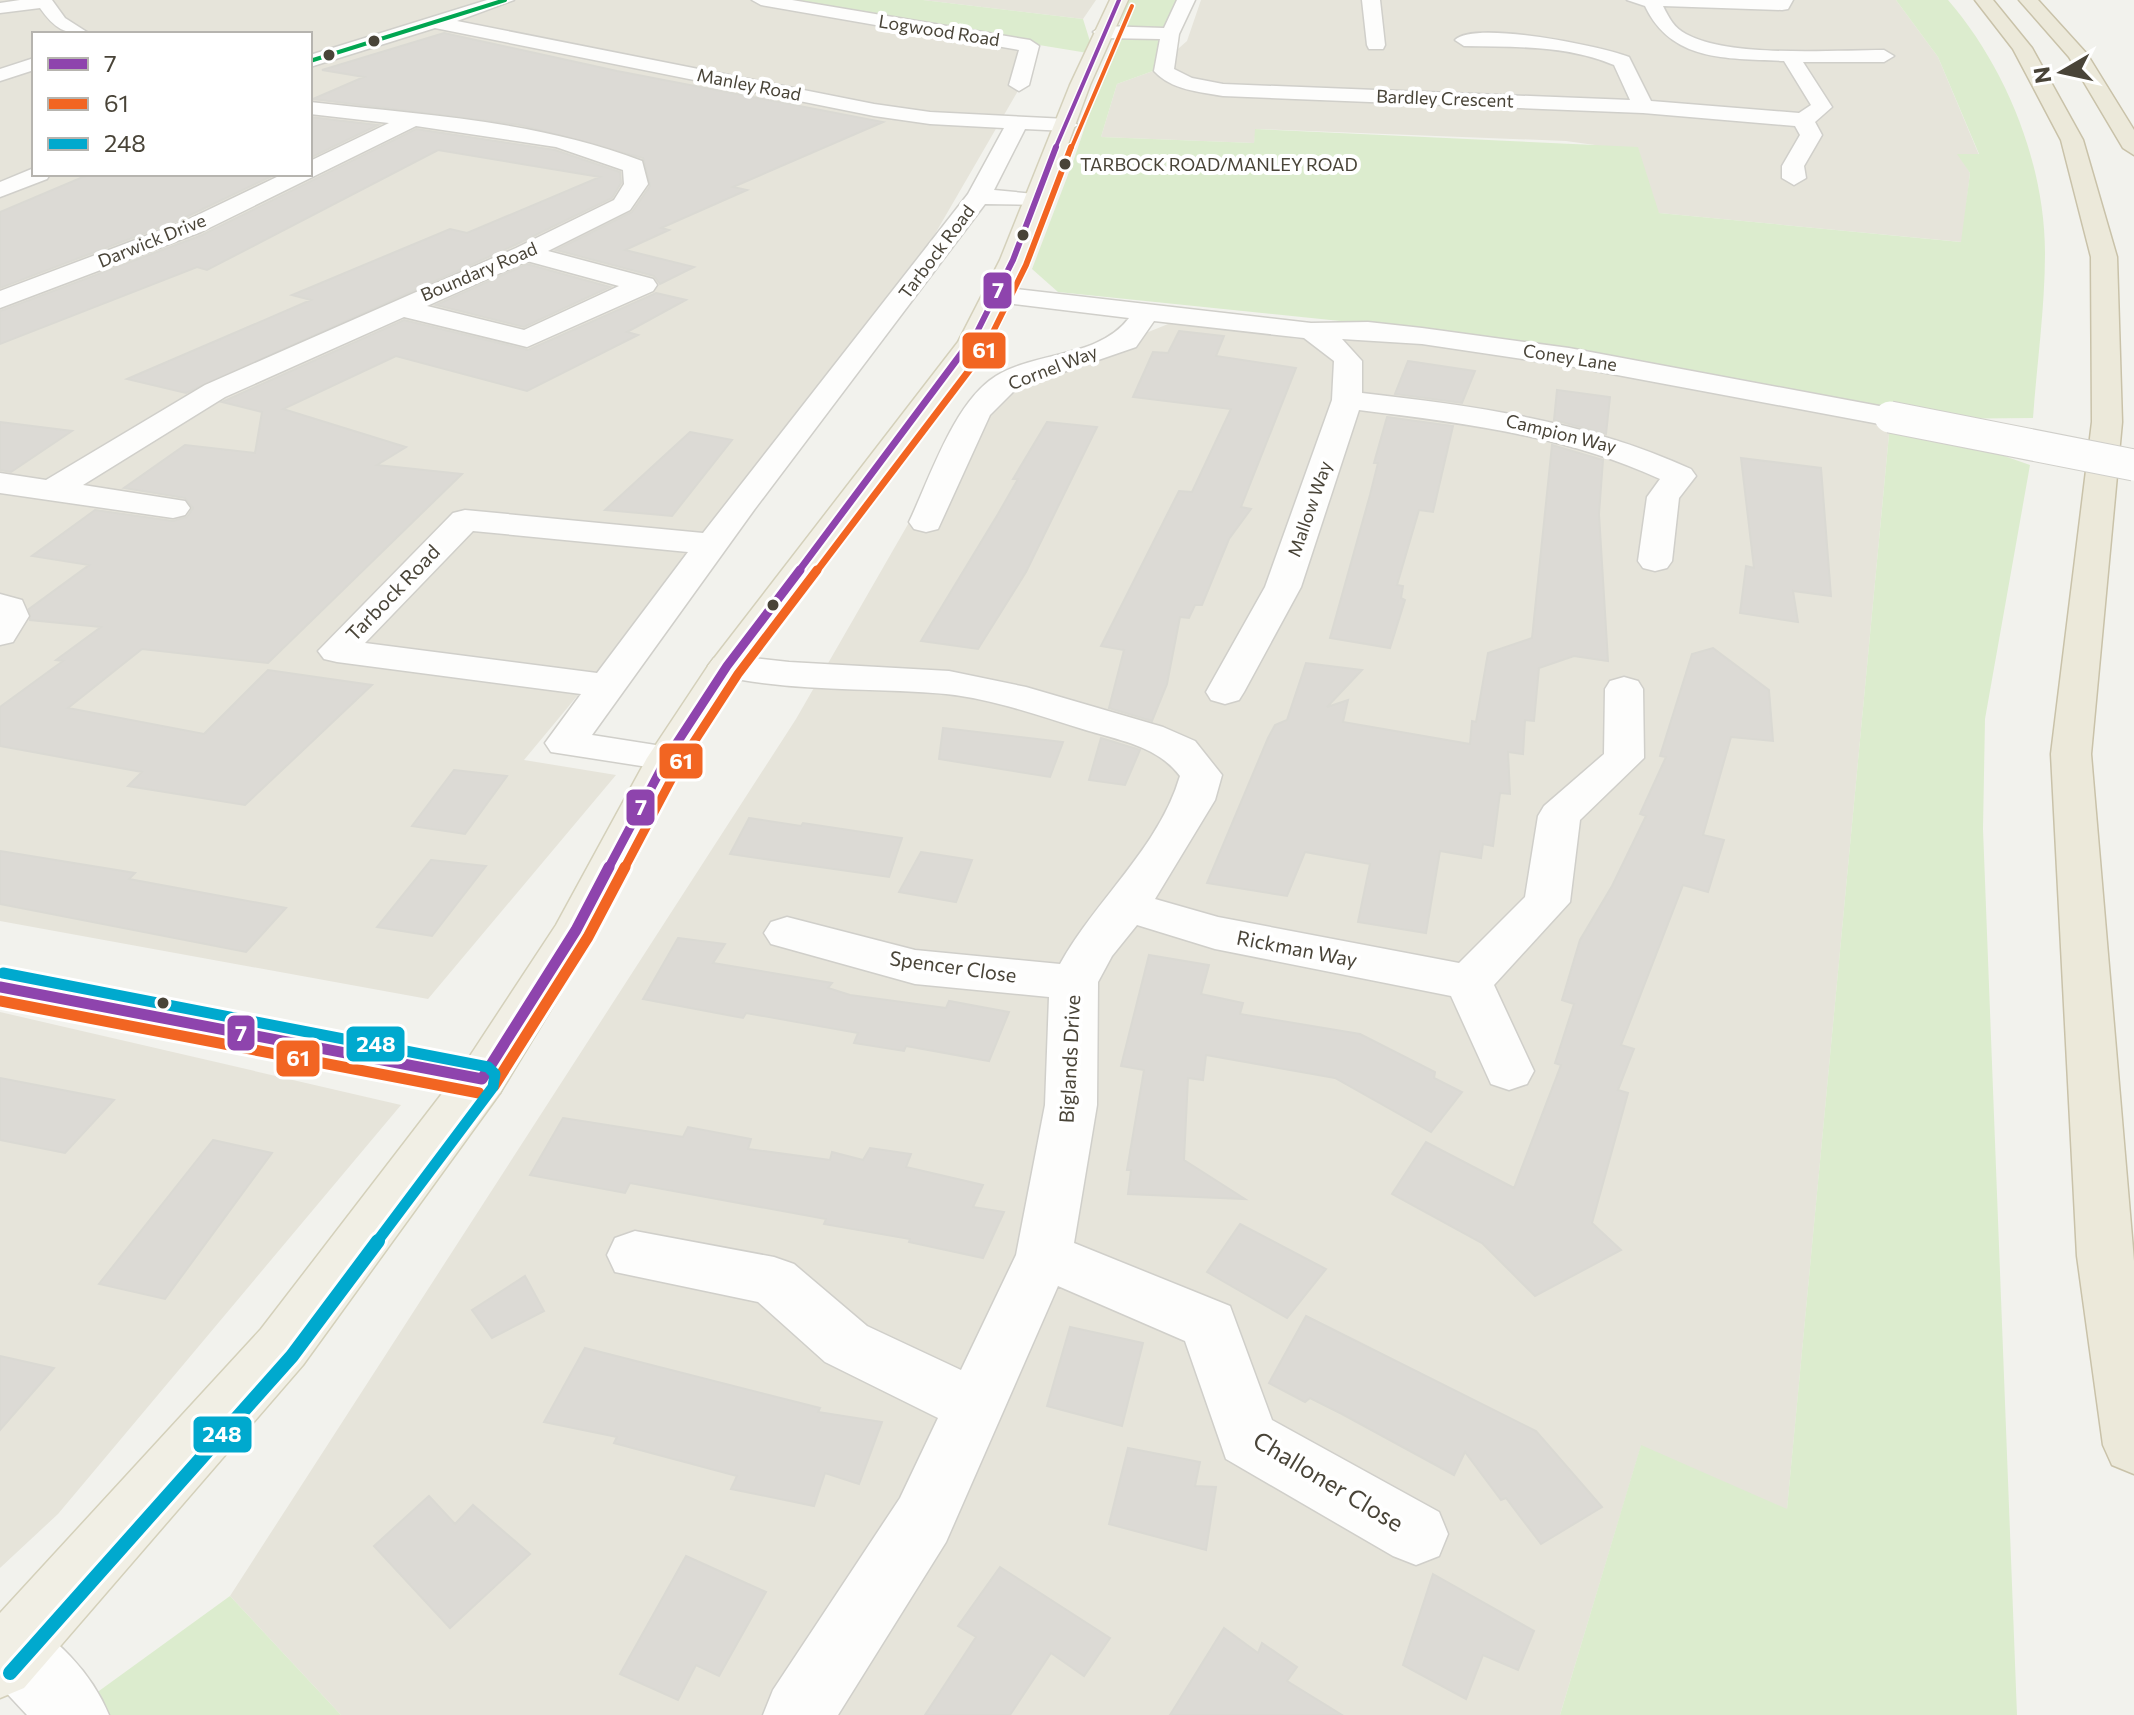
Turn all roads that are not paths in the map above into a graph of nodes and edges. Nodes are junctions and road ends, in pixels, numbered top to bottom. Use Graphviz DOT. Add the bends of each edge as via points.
graph roads {
  1 [pos="505,0"];
  2 [pos="761,0"];
  3 [pos="1119,0"];
  4 [pos="1186,0"];
  5 [pos="1371,0"];
  6 [pos="1636,0"];
  7 [pos="1984,0"];
  8 [pos="2028,0"];
  9 [pos="44,1"];
  10 [pos="1651,1"];
  11 [pos="1786,7"];
  12 [pos="0,8"];
  13 [pos="434,22"];
  14 [pos="77,32"];
  15 [pos="1102,32"];
  16 [pos="1170,34"];
  17 [pos="1464,40"];
  18 [pos="1376,45"];
  19 [pos="1790,56"];
  20 [pos="1884,56"];
  21 [pos="312,60"];
  22 [pos="32,65"];
  23 [pos="0,75"];
  24 [pos="1019,85"];
  25 [pos="1643,107"];
  26 [pos="312,108"];
  27 [pos="1803,120"];
  28 [pos="409,121"];
  29 [pos="1018,123"];
  30 [pos="1067,125"];
  31 [pos="2134,148"];
  32 [pos="1767,162"];
  33 [pos="312,169"];
  34 [pos="34,176"];
  35 [pos="297,176"];
  36 [pos="0,190"];
  37 [pos="979,196"];
  38 [pos="1037,200"];
  39 [pos="525,253"];
  40 [pos="999,295"];
  41 [pos="0,300"];
  42 [pos="397,307"];
  43 [pos="1148,311"];
  44 [pos="1311,331"];
  45 [pos="1347,400"];
  46 [pos="2134,465"];
  47 [pos="0,483"];
  48 [pos="54,489"];
  49 [pos="173,508"];
  50 [pos="926,522"];
  51 [pos="712,544"];
  52 [pos="1655,561"];
  53 [pos="0,605"];
  54 [pos="0,634"];
  55 [pos="727,666"];
  56 [pos="606,686"];
  57 [pos="1624,689"];
  58 [pos="1225,692"];
  59 [pos="667,758"];
  60 [pos="1128,906"];
  61 [pos="787,933"];
  62 [pos="1074,982"];
  63 [pos="1469,982"];
  64 [pos="0,987"];
  65 [pos="1509,1071"];
  66 [pos="482,1079"];
  67 [pos="635,1255"];
  68 [pos="1044,1255"];
  69 [pos="976,1407"];
  70 [pos="2134,1445"];
  71 [pos="1416,1534"];
  72 [pos="7,1657"];
  73 [pos="74,1715"];
  74 [pos="798,1715"];
  1 -- 13 [label="street"];
  2 -- 24 [label="street, Logwood Road" via="1030,46"];
  3 -- 15 [label="main road"];
  4 -- 16 [label="street, Bardley Crescent"];
  5 -- 18 [label="street"];
  6 -- 10 [label="street"];
  7 -- 70 [label="highway" via="2022,48 2072,140 2104,257 2107,422 2071,754 2105,1256"];
  8 -- 31 [label="highway" via="2077,54"];
  9 -- 12 [label="street"];
  9 -- 14 [label="street" via="59,22"];
  10 -- 11 [label="street"];
  10 -- 19 [label="street" via="1667,29 1687,42"];
  13 -- 21 [label="street"];
  13 -- 29 [label="street, Manley Road" via="874,110"];
  15 -- 16 [label="street"];
  15 -- 30 [label="main road" via="1074,93"];
  16 -- 25 [label="street, Bardley Crescent" via="1164,71 1186,83 1223,90"];
  17 -- 25 [label="street" via="1566,44 1601,51 1622,61"];
  19 -- 20 [label="street"];
  19 -- 27 [label="street" via="1822,107"];
  22 -- 23 [label="street"];
  25 -- 27 [label="street, Bardley Crescent"];
  26 -- 28 [label="street, Boundary Road"];
  27 -- 32 [label="street" via="1811,135 1794,172"];
  28 -- 33 [label="street"];
  28 -- 39 [label="street, Boundary Road" via="545,137 601,151 634,166 636,184 622,205"];
  29 -- 30 [label="street, Manley Road"];
  29 -- 37 [label="street"];
  30 -- 38 [label="main road"];
  34 -- 36 [label="street"];
  35 -- 41 [label="street, Darwick Drive" via="192,227"];
  37 -- 38 [label="street, Tarbock Road"];
  37 -- 51 [label="street, Tarbock Road"];
  38 -- 40 [label="main road"];
  39 -- 42 [label="street, Boundary Road"];
  39 -- 42 [label="street" via="644,285 527,339"];
  40 -- 43 [label="street, Coney Lane"];
  40 -- 55 [label="main road" via="971,344"];
  42 -- 48 [label="street, Boundary Road" via="215,391"];
  43 -- 44 [label="street, Coney Lane"];
  43 -- 50 [label="street, Cornel Way" via="1126,341 1007,382 977,411"];
  44 -- 45 [label="street, Mallow Way" via="1348,361"];
  44 -- 46 [label="street, Coney Lane, bridge" via="1368,330 1569,357"];
  45 -- 52 [label="street, Campion Way" via="1508,419 1635,454 1680,476 1663,497"];
  45 -- 58 [label="street, Mallow Way" via="1283,587"];
  47 -- 48 [label="street"];
  48 -- 49 [label="street"];
  51 -- 56 [label="street, Tarbock Road"];
  51 -- 56 [label="street, Tarbock Road" via="465,520 337,651"];
  53 -- 54 [label="street" via="9,608 11,616"];
  55 -- 59 [label="main road"];
  55 -- 60 [label="street, Biglands Drive" via="949,683 1026,699 1181,750 1201,775 1194,800"];
  56 -- 59 [label="street, Tarbock Road" via="565,743"];
  57 -- 63 [label="street" via="1624,758 1559,816 1547,902"];
  59 -- 66 [label="main road" via="576,930"];
  60 -- 62 [label="street, Biglands Drive" via="1093,947"];
  60 -- 63 [label="street, Rickman Way" via="1215,933"];
  61 -- 62 [label="street, Spencer Close" via="915,967"];
  62 -- 68 [label="street, Biglands Drive" via="1071,1105"];
  63 -- 65 [label="street"];
  64 -- 66 [label="street"];
  66 -- 72 [label="main road" via="282,1347"];
  67 -- 69 [label="street" via="774,1281 846,1344"];
  68 -- 69 [label="street, Biglands Drive"];
  68 -- 71 [label="street, Challoner Close" via="1209,1324 1248,1439"];
  69 -- 74 [label="street, Biglands Drive" via="923,1520"];
  72 -- 73 [label="street"];
}
